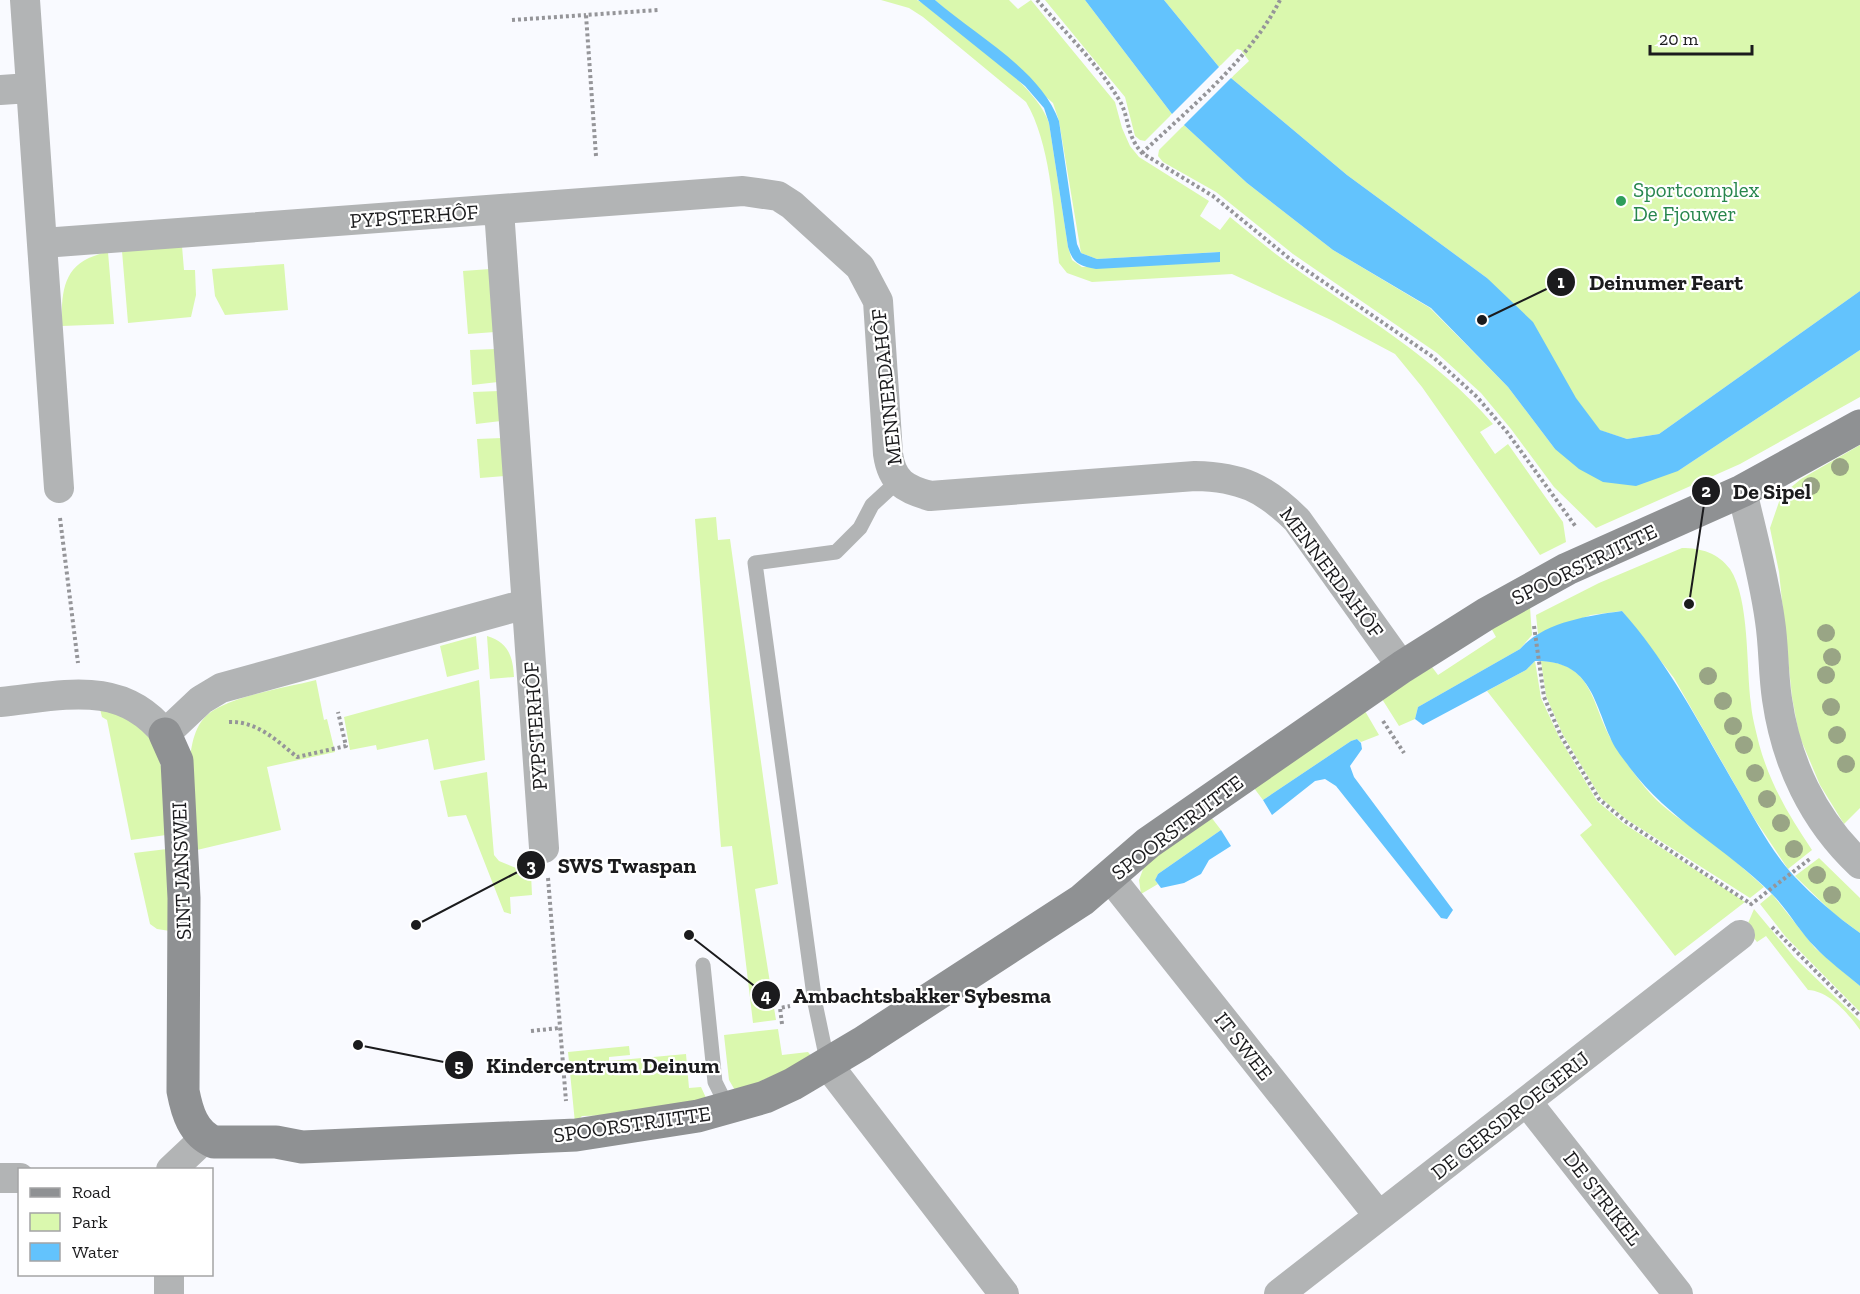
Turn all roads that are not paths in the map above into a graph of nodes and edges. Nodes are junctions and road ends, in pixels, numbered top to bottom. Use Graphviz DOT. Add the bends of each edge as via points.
graph roads {
  1 [pos="25,0"];
  2 [pos="30,88"];
  3 [pos="0,90"];
  4 [pos="499,210"];
  5 [pos="43,243"];
  6 [pos="1860,426"];
  7 [pos="898,481"];
  8 [pos="59,488"];
  9 [pos="1742,491"];
  10 [pos="526,604"];
  11 [pos="1402,667"];
  12 [pos="0,702"];
  13 [pos="165,734"];
  14 [pos="544,848"];
  15 [pos="1860,864"];
  16 [pos="1109,876"];
  17 [pos="1740,935"];
  18 [pos="703,965"];
  19 [pos="828,1065"];
  20 [pos="1527,1102"];
  21 [pos="728,1108"];
  22 [pos="205,1138"];
  23 [pos="173,1168"];
  24 [pos="18,1178"];
  25 [pos="0,1179"];
  26 [pos="1379,1216"];
  27 [pos="169,1276"];
  28 [pos="1286,1292"];
  29 [pos="169,1294"];
  30 [pos="1004,1294"];
  31 [pos="1678,1294"];
  1 -- 2 [label="street"];
  2 -- 3 [label="street"];
  2 -- 5 [label="street"];
  4 -- 5 [label="street, PYPSTERHÔF"];
  4 -- 7 [label="street, MENNERDAHÔF" via="743,191 778,196 860,267 878,301 888,454 890,469"];
  4 -- 10 [label="street, PYPSTERHÔF"];
  5 -- 8 [label="street"];
  6 -- 9 [label="street, SPOORSTRJITTE"];
  7 -- 11 [label="street, MENNERDAHÔF" via="912,491 930,496 1195,476 1243,481 1281,504 1297,520"];
  7 -- 19 [label="lane" via="872,505 860,528 837,552 755,563 815,1003"];
  9 -- 11 [label="street, SPOORSTRJITTE" via="1567,569"];
  9 -- 15 [label="street" via="1770,621 1776,697 1791,759 1820,817"];
  10 -- 13 [label="street" via="221,688 201,700"];
  10 -- 14 [label="street, PYPSTERHÔF"];
  11 -- 16 [label="street, SPOORSTRJITTE" via="1148,843"];
  12 -- 13 [label="street, SINT JANSWEI" via="107,695 135,705 152,717"];
  13 -- 22 [label="street, SINT JANSWEI" via="177,760 184,898 183,1091 190,1116"];
  16 -- 19 [label="street, SPOORSTRJITTE" via="1082,900"];
  16 -- 26 [label="street, IT SWEE"];
  17 -- 20 [label="street, DE GERSDROEGERIJ"];
  18 -- 21 [label="lane" via="715,1082"];
  19 -- 21 [label="street, SPOORSTRJITTE" via="765,1097"];
  19 -- 30 [label="street"];
  20 -- 26 [label="street, DE GERSDROEGERIJ"];
  20 -- 31 [label="street, DE STRIKEL"];
  21 -- 22 [label="street, SPOORSTRJITTE" via="654,1125 570,1135 302,1147 276,1142 214,1142"];
  22 -- 23 [label="street"];
  24 -- 25 [label="street"];
  26 -- 28 [label="street, DE GERSDROEGERIJ"];
  27 -- 29 [label="street"];
}
